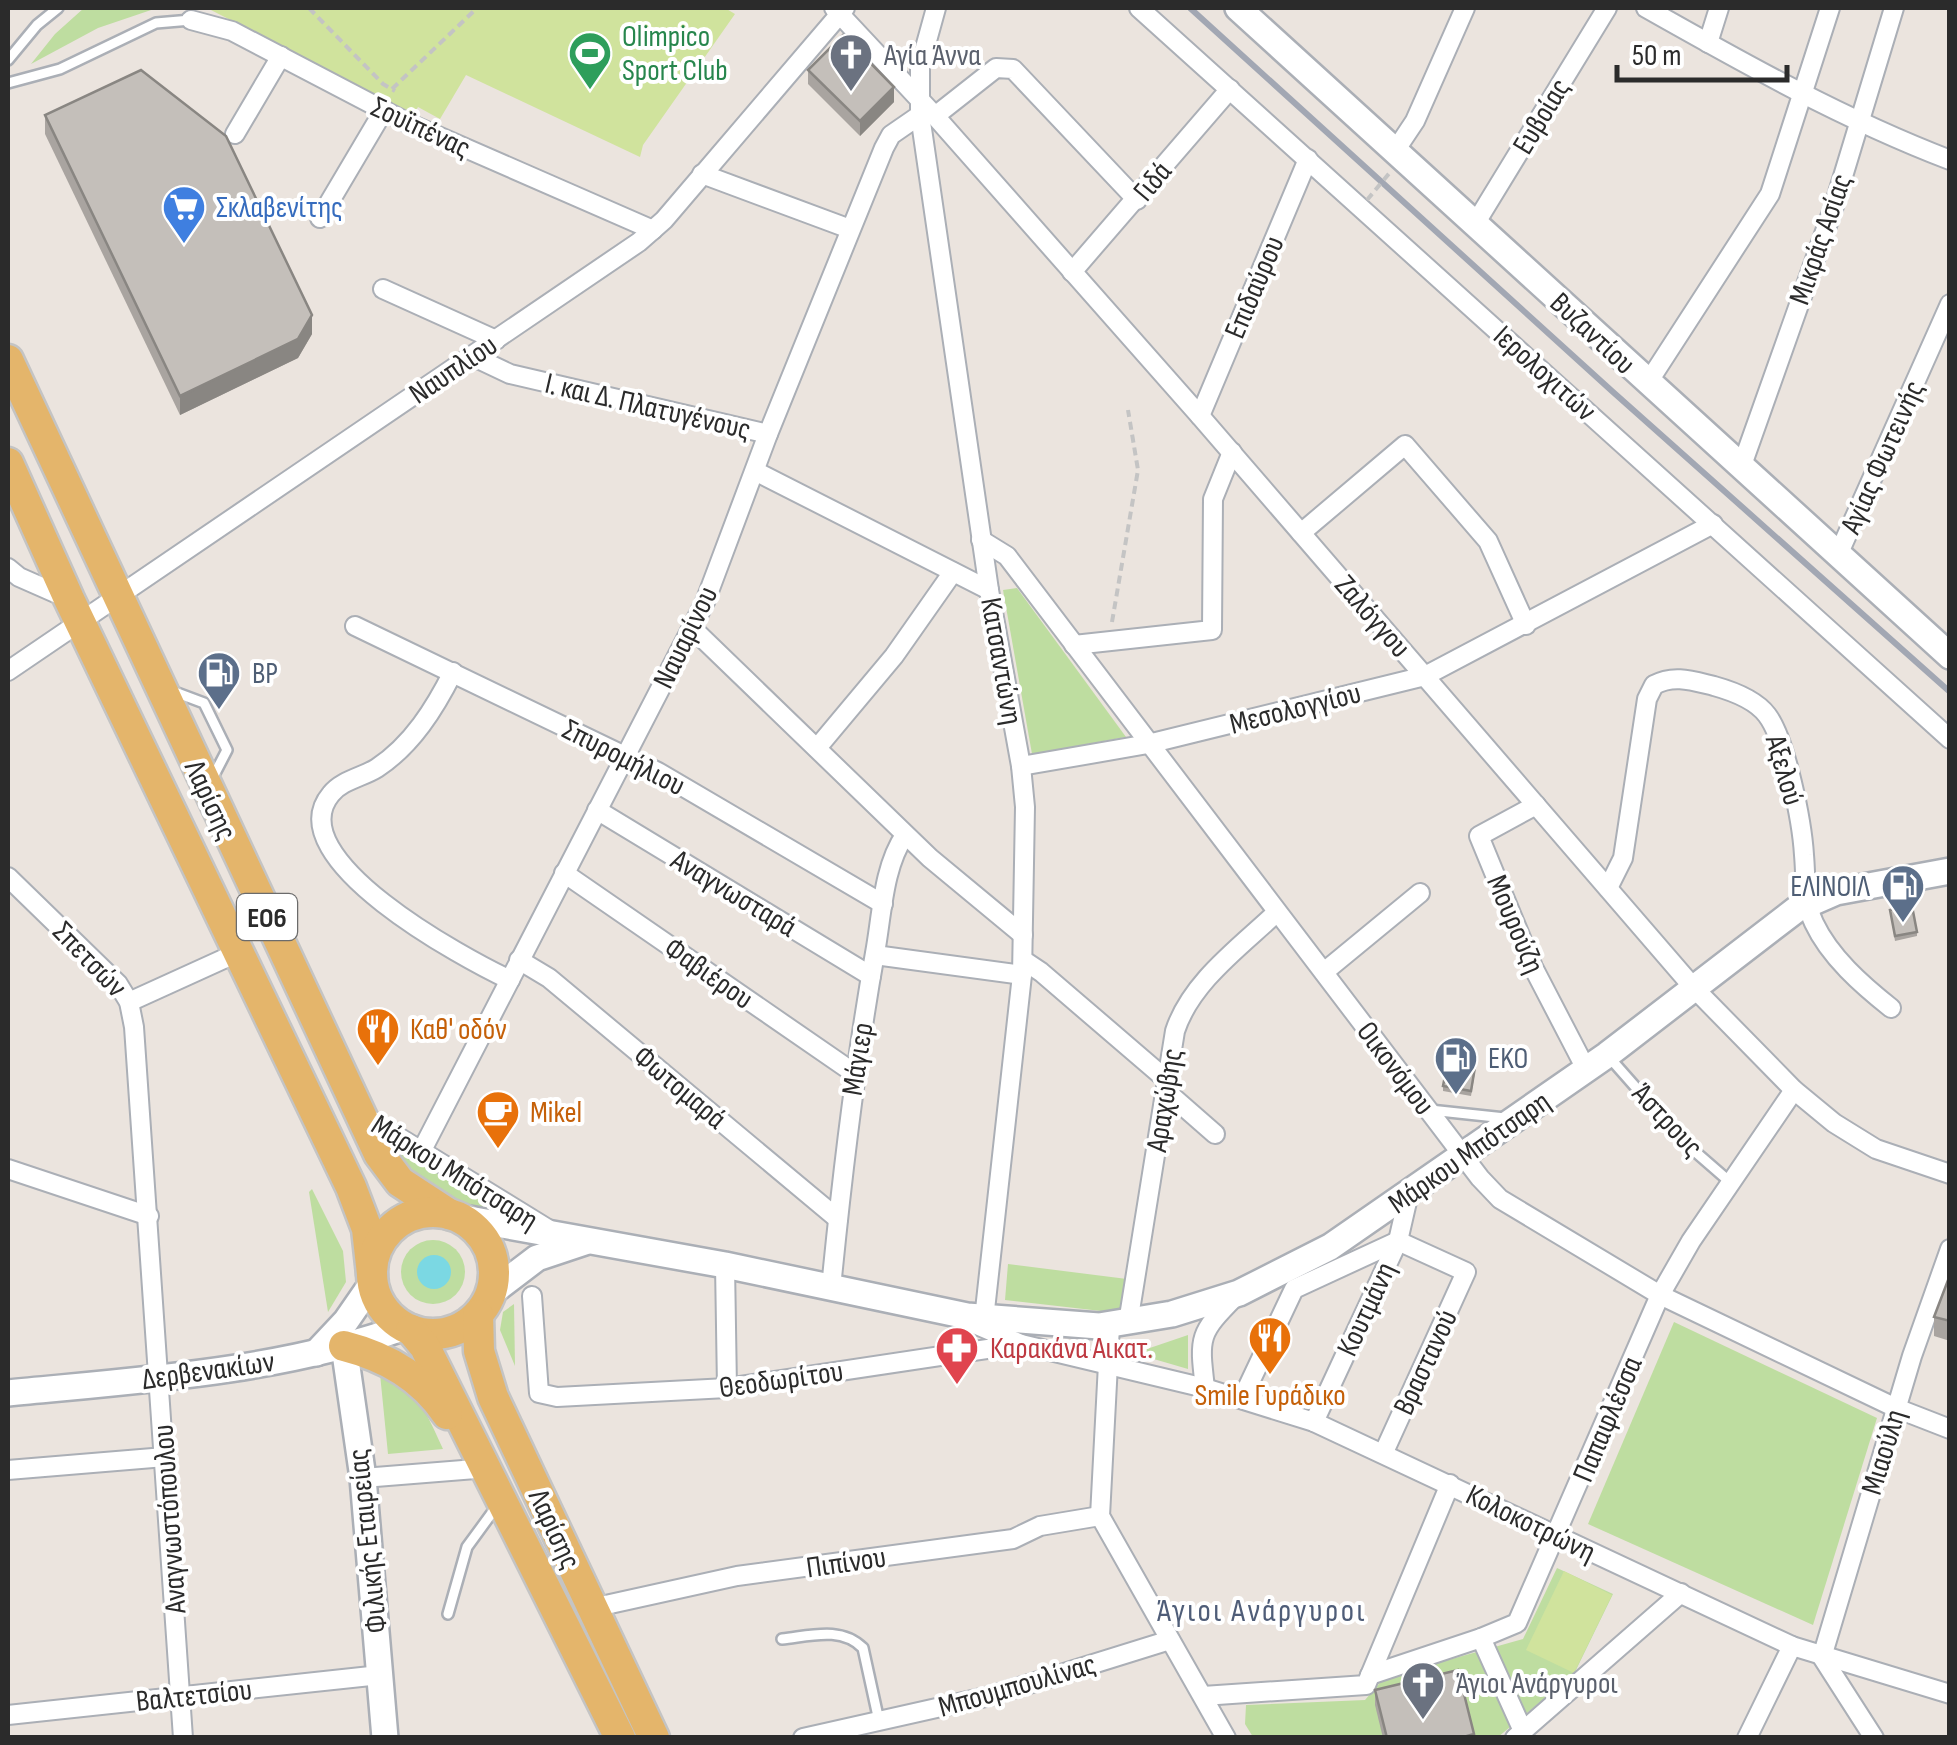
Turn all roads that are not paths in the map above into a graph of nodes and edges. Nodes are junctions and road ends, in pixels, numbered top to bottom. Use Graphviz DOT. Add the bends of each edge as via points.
graph roads {
  1 [pos="58,8"];
  2 [pos="936,8"];
  3 [pos="1139,8"];
  4 [pos="1464,8"];
  5 [pos="1607,8"];
  6 [pos="1646,8"];
  7 [pos="1719,8"];
  8 [pos="1830,8"];
  9 [pos="1894,8"];
  10 [pos="840,10"];
  11 [pos="1250,11"];
  12 [pos="192,20"];
  13 [pos="1708,43"];
  14 [pos="281,56"];
  15 [pos="8,60"];
  16 [pos="8,83"];
  17 [pos="1230,89"];
  18 [pos="1802,95"];
  19 [pos="384,110"];
  20 [pos="924,110"];
  21 [pos="1858,122"];
  22 [pos="235,134"];
  23 [pos="1308,159"];
  24 [pos="1950,160"];
  25 [pos="1394,161"];
  26 [pos="702,174"];
  27 [pos="1136,200"];
  28 [pos="320,218"];
  29 [pos="1474,224"];
  30 [pos="850,228"];
  31 [pos="653,230"];
  32 [pos="1072,272"];
  33 [pos="382,289"];
  34 [pos="1950,304"];
  35 [pos="496,340"];
  36 [pos="472,356"];
  37 [pos="8,360"];
  38 [pos="1648,384"];
  39 [pos="1200,416"];
  40 [pos="768,434"];
  41 [pos="1232,452"];
  42 [pos="8,463"];
  43 [pos="1741,468"];
  44 [pos="754,471"];
  45 [pos="1713,524"];
  46 [pos="1301,533"];
  47 [pos="981,540"];
  48 [pos="1838,555"];
  49 [pos="8,568"];
  50 [pos="953,572"];
  51 [pos="989,590"];
  52 [pos="116,596"];
  53 [pos="74,610"];
  54 [pos="1526,625"];
  55 [pos="355,626"];
  56 [pos="692,628"];
  57 [pos="1074,645"];
  58 [pos="1950,656"];
  59 [pos="8,671"];
  60 [pos="453,672"];
  61 [pos="1425,676"];
  62 [pos="1950,740"];
  63 [pos="1148,744"];
  64 [pos="817,748"];
  65 [pos="625,756"];
  66 [pos="1021,766"];
  67 [pos="1536,805"];
  68 [pos="597,810"];
  69 [pos="906,835"];
  70 [pos="1950,871"];
  71 [pos="564,872"];
  72 [pos="8,877"];
  73 [pos="1608,888"];
  74 [pos="1420,893"];
  75 [pos="883,904"];
  76 [pos="1808,904"];
  77 [pos="1276,914"];
  78 [pos="1023,935"];
  79 [pos="239,952"];
  80 [pos="874,955"];
  81 [pos="519,960"];
  82 [pos="1022,968"];
  83 [pos="1324,972"];
  84 [pos="871,976"];
  85 [pos="510,980"];
  86 [pos="1692,987"];
  87 [pos="129,1002"];
  88 [pos="1891,1008"];
  89 [pos="1597,1062"];
  90 [pos="854,1073"];
  91 [pos="1168,1086"];
  92 [pos="1794,1090"];
  93 [pos="1428,1109"];
  94 [pos="358,1112"];
  95 [pos="1518,1119"];
  96 [pos="1214,1134"];
  97 [pos="422,1152"];
  98 [pos="1464,1157"];
  99 [pos="8,1169"];
  100 [pos="1950,1174"];
  101 [pos="1731,1183"];
  102 [pos="1409,1193"];
  103 [pos="453,1215"];
  104 [pos="148,1216"];
  105 [pos="838,1219"];
  106 [pos="552,1232"];
  107 [pos="594,1240"];
  108 [pos="1398,1240"];
  109 [pos="1950,1248"];
  110 [pos="725,1265"];
  111 [pos="372,1278"];
  112 [pos="831,1288"];
  113 [pos="1239,1292"];
  114 [pos="532,1296"];
  115 [pos="1660,1296"];
  116 [pos="484,1304"];
  117 [pos="948,1313"];
  118 [pos="984,1318"];
  119 [pos="1119,1324"];
  120 [pos="408,1328"];
  121 [pos="1021,1344"];
  122 [pos="330,1350"];
  123 [pos="1107,1364"];
  124 [pos="160,1378"];
  125 [pos="727,1388"];
  126 [pos="1206,1388"];
  127 [pos="8,1393"];
  128 [pos="1242,1399"];
  129 [pos="1896,1408"];
  130 [pos="1314,1422"];
  131 [pos="1950,1428"];
  132 [pos="1384,1452"];
  133 [pos="165,1457"];
  134 [pos="488,1468"];
  135 [pos="8,1470"];
  136 [pos="363,1478"];
  137 [pos="1450,1484"];
  138 [pos="503,1501"];
  139 [pos="1100,1516"];
  140 [pos="1557,1536"];
  141 [pos="1682,1594"];
  142 [pos="592,1608"];
  143 [pos="448,1614"];
  144 [pos="1481,1638"];
  145 [pos="782,1639"];
  146 [pos="1170,1640"];
  147 [pos="1792,1646"];
  148 [pos="1822,1658"];
  149 [pos="380,1676"];
  150 [pos="1368,1680"];
  151 [pos="1950,1694"];
  152 [pos="181,1696"];
  153 [pos="1203,1696"];
  154 [pos="8,1715"];
  155 [pos="880,1720"];
  156 [pos="1519,1734"];
  157 [pos="183,1738"];
  158 [pos="385,1738"];
  159 [pos="620,1738"];
  160 [pos="654,1738"];
  161 [pos="804,1738"];
  162 [pos="1226,1738"];
  163 [pos="1747,1738"];
  164 [pos="1874,1738"];
  1 -- 15 [label="lane"];
  2 -- 20 [label="street, Κατσαντώνη" via="920,66"];
  3 -- 17 [label="street, Ιερολοχιτών"];
  4 -- 25 [label="street"];
  5 -- 29 [label="street, Ευβοίας"];
  6 -- 13 [label="street"];
  7 -- 13 [label="street"];
  8 -- 18 [label="street"];
  9 -- 21 [label="street, Μικράς Ασίας"];
  10 -- 20 [label="street, Ζαλόγγου"];
  10 -- 26 [label="street, Ναυπλίου"];
  11 -- 25 [label="street, Βυζαντίου"];
  12 -- 14 [label="street, Σουϊπένας" via="224,27"];
  12 -- 16 [label="lane" via="141,28 60,68"];
  13 -- 18 [label="street"];
  14 -- 19 [label="street, Σουϊπένας"];
  14 -- 22 [label="street"];
  17 -- 23 [label="street, Ιερολοχιτών"];
  17 -- 27 [label="street, Γιδά"];
  18 -- 21 [label="street"];
  18 -- 38 [label="street" via="1770,194"];
  19 -- 28 [label="street"];
  19 -- 31 [label="street, Σουϊπένας"];
  20 -- 27 [label="street, Ναυαρίνου" via="996,68 1014,69"];
  20 -- 30 [label="street, Ναυαρίνου" via="891,135"];
  20 -- 32 [label="street, Ζαλόγγου"];
  20 -- 47 [label="street, Κατσαντώνη"];
  21 -- 24 [label="street"];
  21 -- 43 [label="street, Μικράς Ασίας"];
  23 -- 39 [label="street, Επιδαύρου"];
  23 -- 45 [label="street, Ιερολοχιτών"];
  25 -- 29 [label="street, Βυζαντίου"];
  26 -- 30 [label="street"];
  26 -- 31 [label="street, Ναυπλίου"];
  27 -- 32 [label="street, Γιδά"];
  29 -- 38 [label="street, Βυζαντίου"];
  30 -- 40 [label="street, Ναυαρίνου"];
  31 -- 35 [label="street, Ναυπλίου"];
  32 -- 39 [label="street, Ζαλόγγου"];
  33 -- 35 [label="street"];
  34 -- 48 [label="street, Αγίας Φωτεινής"];
  35 -- 36 [label="street, Ναυπλίου"];
  36 -- 40 [label="street, Ι. και Δ. Πλατυγένους" via="510,374"];
  36 -- 52 [label="street, Ναυπλίου"];
  37 -- 52 [label="main road, Λαρίσης / ΕΟ6"];
  38 -- 43 [label="street, Βυζαντίου"];
  39 -- 41 [label="street, Ζαλόγγου"];
  40 -- 44 [label="street, Ναυαρίνου"];
  41 -- 46 [label="street, Ζαλόγγου"];
  41 -- 57 [label="street" via="1213,499 1212,630"];
  42 -- 53 [label="main road, Λαρίσης / ΕΟ6"];
  43 -- 48 [label="street, Βυζαντίου"];
  44 -- 50 [label="street, Ι. και Δ. Πλατυγένους"];
  44 -- 56 [label="street, Ναυαρίνου"];
  45 -- 54 [label="street, Μεσολογγίου"];
  45 -- 62 [label="street, Ιερολοχιτών"];
  46 -- 54 [label="street" via="1405,445 1488,541"];
  46 -- 61 [label="street, Ζαλόγγου"];
  47 -- 51 [label="street, Κατσαντώνη"];
  47 -- 57 [label="street, Οικονόμου" via="1006,556"];
  48 -- 58 [label="street, Βυζαντίου"];
  49 -- 53 [label="street"];
  50 -- 51 [label="street, Ι. και Δ. Πλατυγένους"];
  50 -- 64 [label="street"];
  51 -- 66 [label="street, Κατσαντώνη"];
  52 -- 53 [label="street, Ναυπλίου"];
  52 -- 94 [label="main road, Λαρίσης / ΕΟ6"];
  53 -- 59 [label="street, Ναυπλίου"];
  53 -- 79 [label="main road, Λαρίσης / ΕΟ6"];
  54 -- 61 [label="street, Μεσολογγίου"];
  55 -- 60 [label="street, Σπυρομήλιου"];
  56 -- 64 [label="street"];
  56 -- 65 [label="street, Ναυαρίνου"];
  57 -- 63 [label="street, Οικονόμου"];
  60 -- 65 [label="street, Σπυρομήλιου"];
  60 -- 85 [label="street" via="426,720 386,762 330,794 320,829 329,850 402,916"];
  61 -- 63 [label="street, Μεσολογγίου"];
  61 -- 67 [label="street, Ζαλόγγου"];
  63 -- 66 [label="street, Μεσολογγίου"];
  63 -- 77 [label="street, Οικονόμου"];
  64 -- 69 [label="street"];
  65 -- 68 [label="street, Ναυαρίνου"];
  65 -- 75 [label="street, Σπυρομήλιου"];
  66 -- 78 [label="street, Κατσαντώνη"];
  67 -- 73 [label="street, Ζαλόγγου"];
  67 -- 89 [label="street, Μουρούζη" via="1479,836 1533,967"];
  68 -- 71 [label="street, Ναυαρίνου"];
  68 -- 84 [label="street, Αναγνωσταρά"];
  69 -- 75 [label="street, Μάγιερ"];
  69 -- 78 [label="street"];
  70 -- 76 [label="street, Μάρκου Μπότσαρη" via="1847,889"];
  71 -- 81 [label="street, Ναυαρίνου"];
  71 -- 90 [label="street, Φαβιέρου"];
  72 -- 87 [label="street, Σπετσών" via="102,966"];
  73 -- 76 [label="street, Αξελού" via="1623,858 1649,692 1661,681 1682,679 1737,694 1769,717 1800,820"];
  73 -- 86 [label="street, Ζαλόγγου"];
  74 -- 83 [label="street"];
  75 -- 80 [label="street, Μάγιερ"];
  76 -- 86 [label="street, Μάρκου Μπότσαρη"];
  76 -- 88 [label="street, Αξελού" via="1834,954"];
  77 -- 83 [label="street, Οικονόμου"];
  77 -- 91 [label="street, Αραχώβης" via="1212,973 1180,1014"];
  78 -- 82 [label="street, Κατσαντώνη"];
  79 -- 87 [label="street, Σπετσών"];
  79 -- 111 [label="main road, Λαρίσης / ΕΟ6" via="361,1210"];
  80 -- 82 [label="street"];
  80 -- 84 [label="street, Μάγιερ"];
  81 -- 85 [label="street, Ναυαρίνου"];
  81 -- 105 [label="street, Φωτομαρά"];
  82 -- 91 [label="street" via="1041,972"];
  82 -- 118 [label="street, Κατσαντώνη"];
  83 -- 93 [label="street, Οικονόμου"];
  84 -- 90 [label="street, Μάγιερ"];
  85 -- 97 [label="street, Ναυαρίνου"];
  86 -- 89 [label="street, Μάρκου Μπότσαρη"];
  86 -- 92 [label="street, Ζαλόγγου"];
  87 -- 104 [label="street, Αναγνωστόπουλου"];
  89 -- 95 [label="street, Μάρκου Μπότσαρη"];
  89 -- 101 [label="lane, Άστρους"];
  90 -- 105 [label="street, Μάγιερ"];
  91 -- 96 [label="street"];
  91 -- 119 [label="street, Αραχώβης"];
  92 -- 100 [label="street, Ζαλόγγου" via="1864,1142"];
  92 -- 101 [label="street, Παπαφλέσσα"];
  93 -- 95 [label="lane"];
  93 -- 98 [label="street, Οικονόμου"];
  94 -- 97 [label="street, Μάρκου Μπότσαρη"];
  94 -- 103 [label="main road, Λαρίσης / ΕΟ6" via="394,1175"];
  95 -- 98 [label="street, Μάρκου Μπότσαρη"];
  97 -- 106 [label="street, Μάρκου Μπότσαρη"];
  98 -- 102 [label="street, Μάρκου Μπότσαρη"];
  98 -- 115 [label="street, Οικονόμου" via="1511,1207"];
  99 -- 104 [label="street"];
  101 -- 115 [label="street, Παπαφλέσσα"];
  102 -- 108 [label="street, Κουτμάνη"];
  102 -- 113 [label="street, Μάρκου Μπότσαρη" via="1330,1247"];
  103 -- 106 [label="street, Μάρκου Μπότσαρη"];
  103 -- 111 [label="main road" via="414,1214 392,1227 377,1248"];
  103 -- 116 [label="main road, ΕΟ6" via="488,1246 494,1272"];
  104 -- 124 [label="street, Αναγνωστόπουλου"];
  105 -- 112 [label="street, Μάγιερ"];
  106 -- 107 [label="street, Μάρκου Μπότσαρη"];
  107 -- 110 [label="street, Μάρκου Μπότσαρη"];
  107 -- 116 [label="street" via="537,1258"];
  108 -- 128 [label="street" via="1294,1290"];
  108 -- 130 [label="street, Κουτμάνη"];
  108 -- 132 [label="street, Βραστανού" via="1466,1272"];
  109 -- 129 [label="street, Μιαούλη"];
  110 -- 112 [label="street, Μάρκου Μπότσαρη"];
  110 -- 125 [label="street"];
  111 -- 120 [label="main road, ΕΟ6" via="387,1313"];
  111 -- 122 [label="street"];
  112 -- 117 [label="street, Μάρκου Μπότσαρη"];
  113 -- 119 [label="street, Μάρκου Μπότσαρη"];
  113 -- 126 [label="street" via="1202,1338"];
  114 -- 125 [label="street, Θεοδωρίτου" via="539,1392 557,1397"];
  115 -- 129 [label="street, Οικονόμου"];
  115 -- 140 [label="street, Παπαφλέσσα"];
  116 -- 120 [label="main road" via="448,1332"];
  116 -- 142 [label="main road, Λαρίσης / ΕΟ6" via="477,1342 489,1387"];
  117 -- 118 [label="street, Μάρκου Μπότσαρη"];
  117 -- 121 [label="street, Μάρκου Μπότσαρη"];
  118 -- 119 [label="street, Μάρκου Μπότσαρη"];
  119 -- 123 [label="street, Αραχώβης"];
  120 -- 122 [label="street, Δερβενακίων"];
  120 -- 134 [label="main road, Λαρίσης / ΕΟ6" via="430,1356"];
  121 -- 123 [label="street, Μάρκου Μπότσαρη"];
  121 -- 125 [label="street, Θεοδωρίτου"];
  122 -- 124 [label="street, Δερβενακίων"];
  122 -- 134 [label="main road" via="386,1360 417,1380"];
  122 -- 136 [label="street, Φιλικής Εταιρείας"];
  123 -- 126 [label="street, Κολοκοτρώνη"];
  123 -- 139 [label="street, Αραχώβης"];
  124 -- 127 [label="street, Δερβενακίων"];
  124 -- 133 [label="street, Αναγνωστόπουλου"];
  126 -- 128 [label="street, Κολοκοτρώνη"];
  128 -- 130 [label="street, Κολοκοτρώνη"];
  129 -- 131 [label="street, Οικονόμου"];
  129 -- 148 [label="street, Μιαούλη"];
  130 -- 132 [label="street, Κολοκοτρώνη"];
  132 -- 137 [label="street, Κολοκοτρώνη"];
  133 -- 135 [label="street"];
  133 -- 152 [label="street, Αναγνωστόπουλου"];
  134 -- 136 [label="street"];
  134 -- 138 [label="main road, Λαρίσης / ΕΟ6"];
  136 -- 149 [label="street, Φιλικής Εταιρείας"];
  137 -- 140 [label="street, Κολοκοτρώνη"];
  137 -- 150 [label="street"];
  138 -- 143 [label="lane" via="467,1547"];
  138 -- 159 [label="main road, Λαρίσης / ΕΟ6"];
  139 -- 142 [label="street, Πιπίνου" via="1040,1526 1013,1539 737,1576"];
  139 -- 146 [label="street"];
  140 -- 141 [label="street, Κολοκοτρώνη"];
  140 -- 144 [label="street, Παπαφλέσσα" via="1517,1623"];
  141 -- 147 [label="street, Κολοκοτρώνη"];
  141 -- 156 [label="street"];
  142 -- 160 [label="main road, Λαρίσης / ΕΟ6"];
  144 -- 150 [label="street, Παπαφλέσσα"];
  144 -- 156 [label="street"];
  145 -- 155 [label="lane" via="833,1633 858,1642"];
  146 -- 153 [label="street"];
  146 -- 155 [label="street, Μπουμπουλίνας" via="990,1696"];
  147 -- 148 [label="street, Κολοκοτρώνη"];
  147 -- 163 [label="street"];
  148 -- 151 [label="street, Κολοκοτρώνη"];
  148 -- 164 [label="street"];
  149 -- 152 [label="street, Βαλτετσίου"];
  149 -- 158 [label="street, Φιλικής Εταιρείας"];
  150 -- 153 [label="street, Παπαφλέσσα"];
  152 -- 154 [label="street, Βαλτετσίου"];
  152 -- 157 [label="street, Αναγνωστόπουλου"];
  153 -- 162 [label="street"];
  155 -- 161 [label="street, Μπουμπουλίνας"];
}
